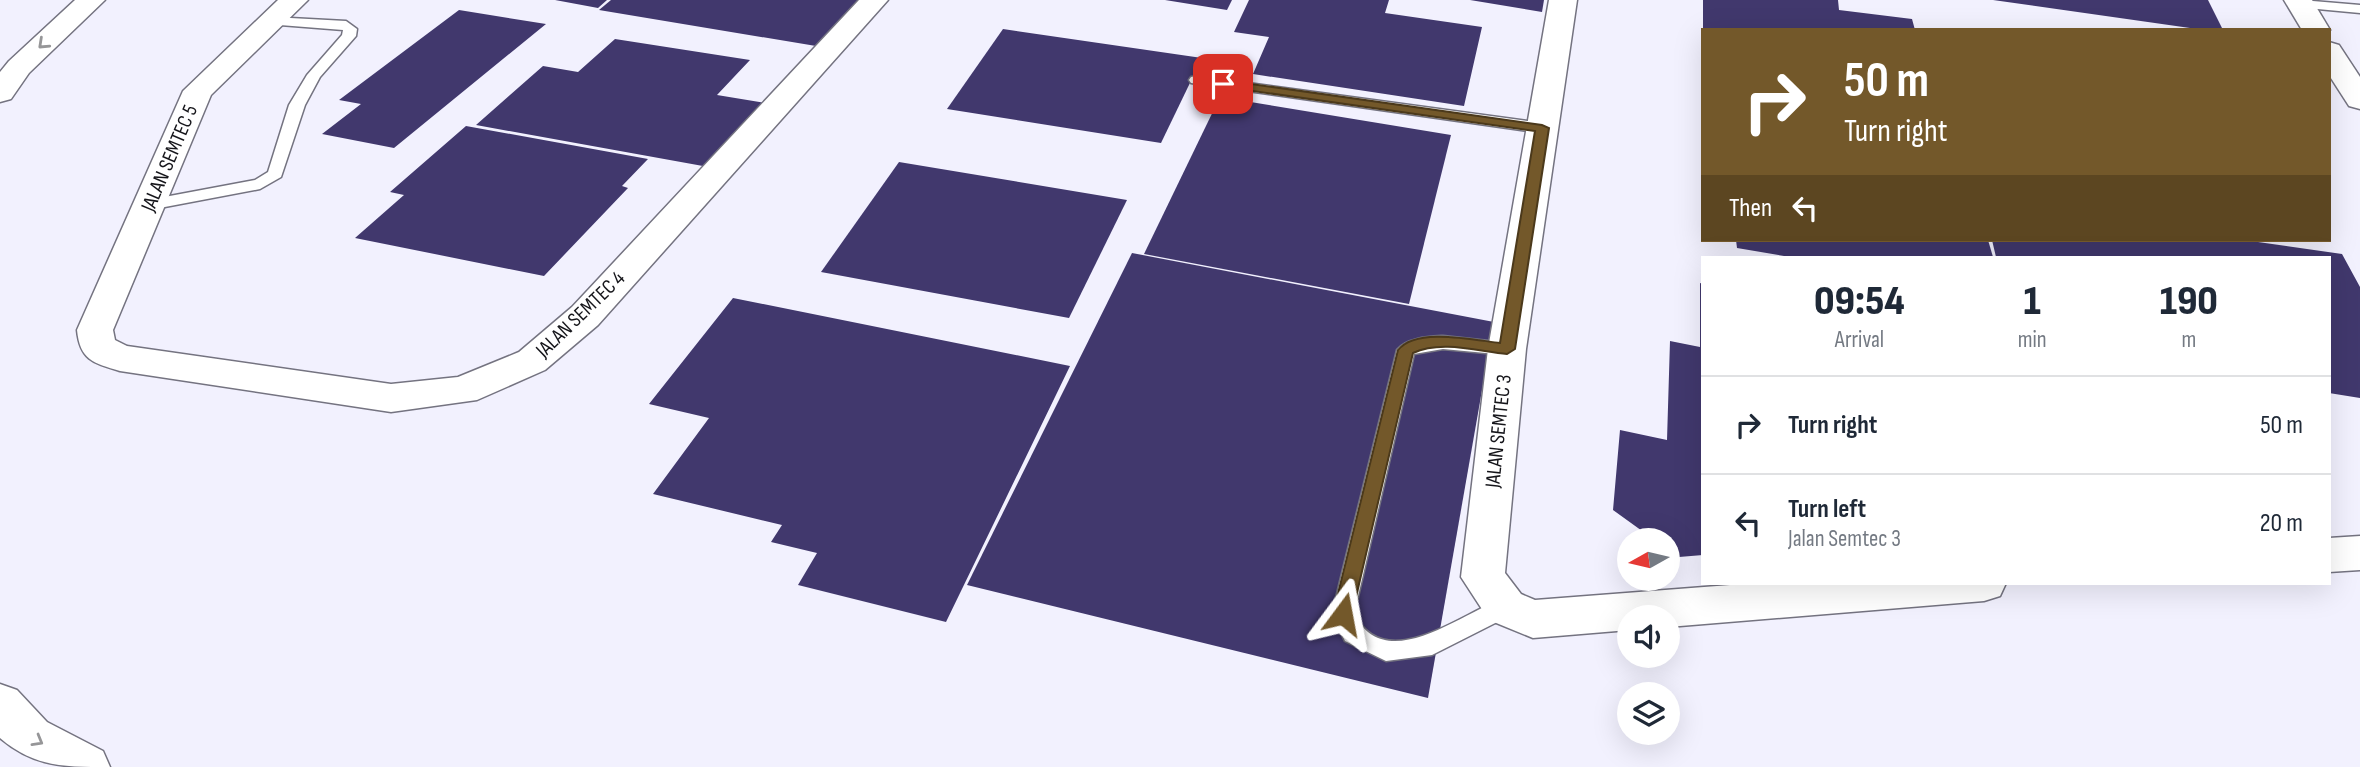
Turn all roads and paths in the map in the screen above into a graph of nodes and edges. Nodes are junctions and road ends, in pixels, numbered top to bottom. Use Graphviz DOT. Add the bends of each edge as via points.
graph roads {
  1 [pos="67,0"];
  2 [pos="91,0"];
  3 [pos="874,0"];
  4 [pos="1563,0"];
  5 [pos="2299,2"];
  6 [pos="2360,9"];
  7 [pos="283,10"];
  8 [pos="2315,28"];
  9 [pos="0,48"];
  10 [pos="2331,54"];
  11 [pos="1196,80"];
  12 [pos="0,93"];
  13 [pos="2360,100"];
  14 [pos="1542,128"];
  15 [pos="149,205"];
  16 [pos="97,347"];
  17 [pos="1507,349"];
  18 [pos="2360,553"];
  19 [pos="2331,555"];
  20 [pos="1958,585"];
  21 [pos="1505,607"];
  22 [pos="0,705"];
  23 [pos="85,767"];
  1 -- 9 [label="main road"];
  2 -- 12 [label="main road, one-way" via="19,67"];
  3 -- 16 [label="main road, JALAN SEMTEC 4" via="585,316 532,361 463,390 391,398 120,358"];
  4 -- 14 [label="main road, JALAN SEMTEC 3"];
  5 -- 6 [label="lane"];
  5 -- 8 [label="main road"];
  7 -- 15 [label="main road, JALAN SEMTEC 5" via="198,91"];
  7 -- 15 [label="lane" via="346,24 350,29 297,105 275,174 260,184"];
  10 -- 13 [label="main road"];
  11 -- 14 [label="lane"];
  14 -- 17 [label="main road, JALAN SEMTEC 3"];
  15 -- 16 [label="main road, JALAN SEMTEC 5" via="95,330"];
  17 -- 21 [label="main road, JALAN SEMTEC 3" via="1483,577"];
  17 -- 21 [label="lane" via="1443,341 1406,350 1343,614 1353,634 1386,651 1424,648"];
  18 -- 19 [label="main road"];
  20 -- 21 [label="main road" via="1533,618"];
  22 -- 23 [label="main road, one-way" via="30,737"];
}
